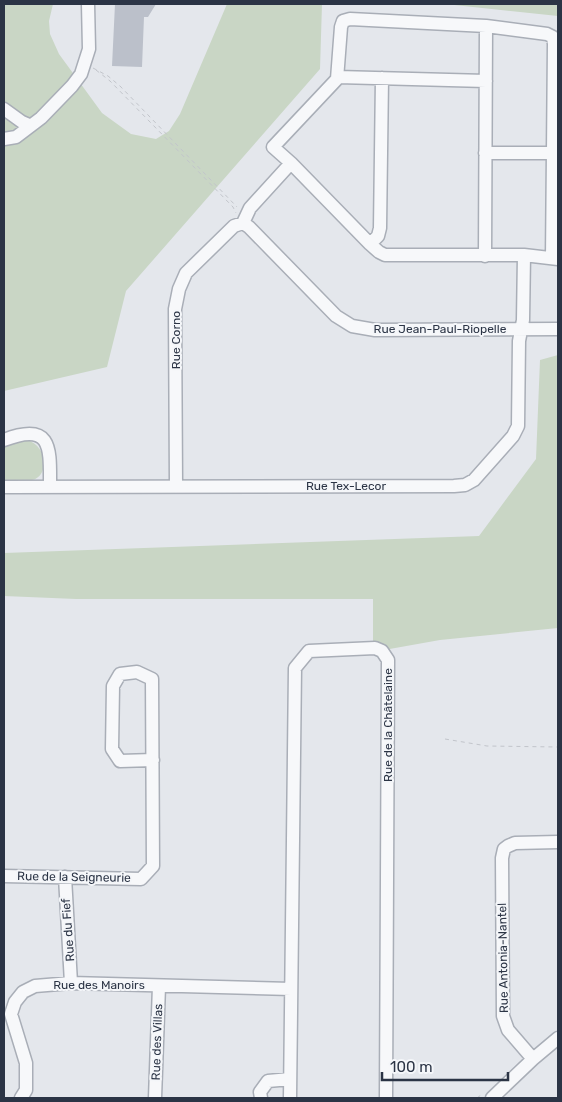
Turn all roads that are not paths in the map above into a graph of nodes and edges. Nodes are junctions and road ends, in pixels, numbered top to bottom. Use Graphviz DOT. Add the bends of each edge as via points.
graph roads {
  1 [pos="88,4"];
  2 [pos="486,26"];
  3 [pos="338,77"];
  4 [pos="382,78"];
  5 [pos="486,81"];
  6 [pos="4,109"];
  7 [pos="29,125"];
  8 [pos="4,139"];
  9 [pos="553,152"];
  10 [pos="486,153"];
  11 [pos="291,163"];
  12 [pos="241,217"];
  13 [pos="370,244"];
  14 [pos="524,255"];
  15 [pos="485,256"];
  16 [pos="555,259"];
  17 [pos="522,329"];
  18 [pos="558,329"];
  19 [pos="4,440"];
  20 [pos="176,486"];
  21 [pos="4,487"];
  22 [pos="50,487"];
  23 [pos="153,760"];
  24 [pos="558,842"];
  25 [pos="4,876"];
  26 [pos="65,877"];
  27 [pos="71,983"];
  28 [pos="159,986"];
  29 [pos="291,989"];
  30 [pos="558,1038"];
  31 [pos="533,1059"];
  32 [pos="290,1078"];
  33 [pos="21,1098"];
  34 [pos="155,1098"];
  35 [pos="261,1098"];
  36 [pos="290,1098"];
  37 [pos="386,1098"];
  38 [pos="492,1098"];
  1 -- 7 [label="street" via="89,49 81,74 50,109"];
  2 -- 3 [label="street" via="350,19 341,27"];
  2 -- 5 [label="street"];
  2 -- 9 [label="street" via="553,37"];
  3 -- 4 [label="street"];
  3 -- 11 [label="street" via="273,147"];
  4 -- 5 [label="street"];
  4 -- 13 [label="street" via="380,228 378,236"];
  5 -- 10 [label="street"];
  6 -- 7 [label="street"];
  7 -- 8 [label="street" via="16,137"];
  9 -- 10 [label="street"];
  9 -- 16 [label="street"];
  10 -- 15 [label="street"];
  11 -- 12 [label="street, Rue Corno"];
  11 -- 13 [label="street"];
  12 -- 17 [label="street, Rue Jean-Paul-Riopelle" via="336,316 352,326 375,330"];
  12 -- 20 [label="street, Rue Corno" via="186,273 179,289 176,309"];
  13 -- 15 [label="street" via="388,256"];
  14 -- 15 [label="street"];
  14 -- 16 [label="street"];
  14 -- 17 [label="street, Rue Tex-Lecor"];
  17 -- 18 [label="street, Rue Jean-Paul-Riopelle"];
  17 -- 20 [label="street, Rue Tex-Lecor" via="518,341 518,426 513,436 470,483 454,486"];
  19 -- 22 [label="street" via="25,433 42,438 50,453"];
  20 -- 22 [label="street, Rue Tex-Lecor"];
  21 -- 22 [label="street, Rue Tex-Lecor"];
  23 -- 23 [label="street, Rue de la Seigneurie" via="152,680 137,672 120,674 113,686 112,749 120,761"];
  23 -- 26 [label="street, Rue de la Seigneurie" via="154,866 141,879"];
  24 -- 31 [label="street, Rue Antonia-Nantel" via="515,843 505,847 502,858 503,1016 508,1030"];
  25 -- 26 [label="street, Rue de la Seigneurie"];
  26 -- 27 [label="street, Rue du Fief"];
  27 -- 28 [label="street, Rue des Manoirs"];
  27 -- 33 [label="street, Rue des Manoirs" via="35,986 23,992 15,1002 11,1014 26,1064 26,1090"];
  28 -- 29 [label="street, Rue des Manoirs"];
  28 -- 34 [label="street, Rue des Villas"];
  29 -- 32 [label="street, Rue de la Châtelaine"];
  29 -- 37 [label="street, Rue de la Châtelaine" via="294,668 309,651 375,648 382,651 388,660"];
  30 -- 31 [label="street"];
  31 -- 38 [label="street"];
  32 -- 35 [label="street" via="268,1081 260,1092"];
  32 -- 36 [label="street, Rue de la Châtelaine"];
}
